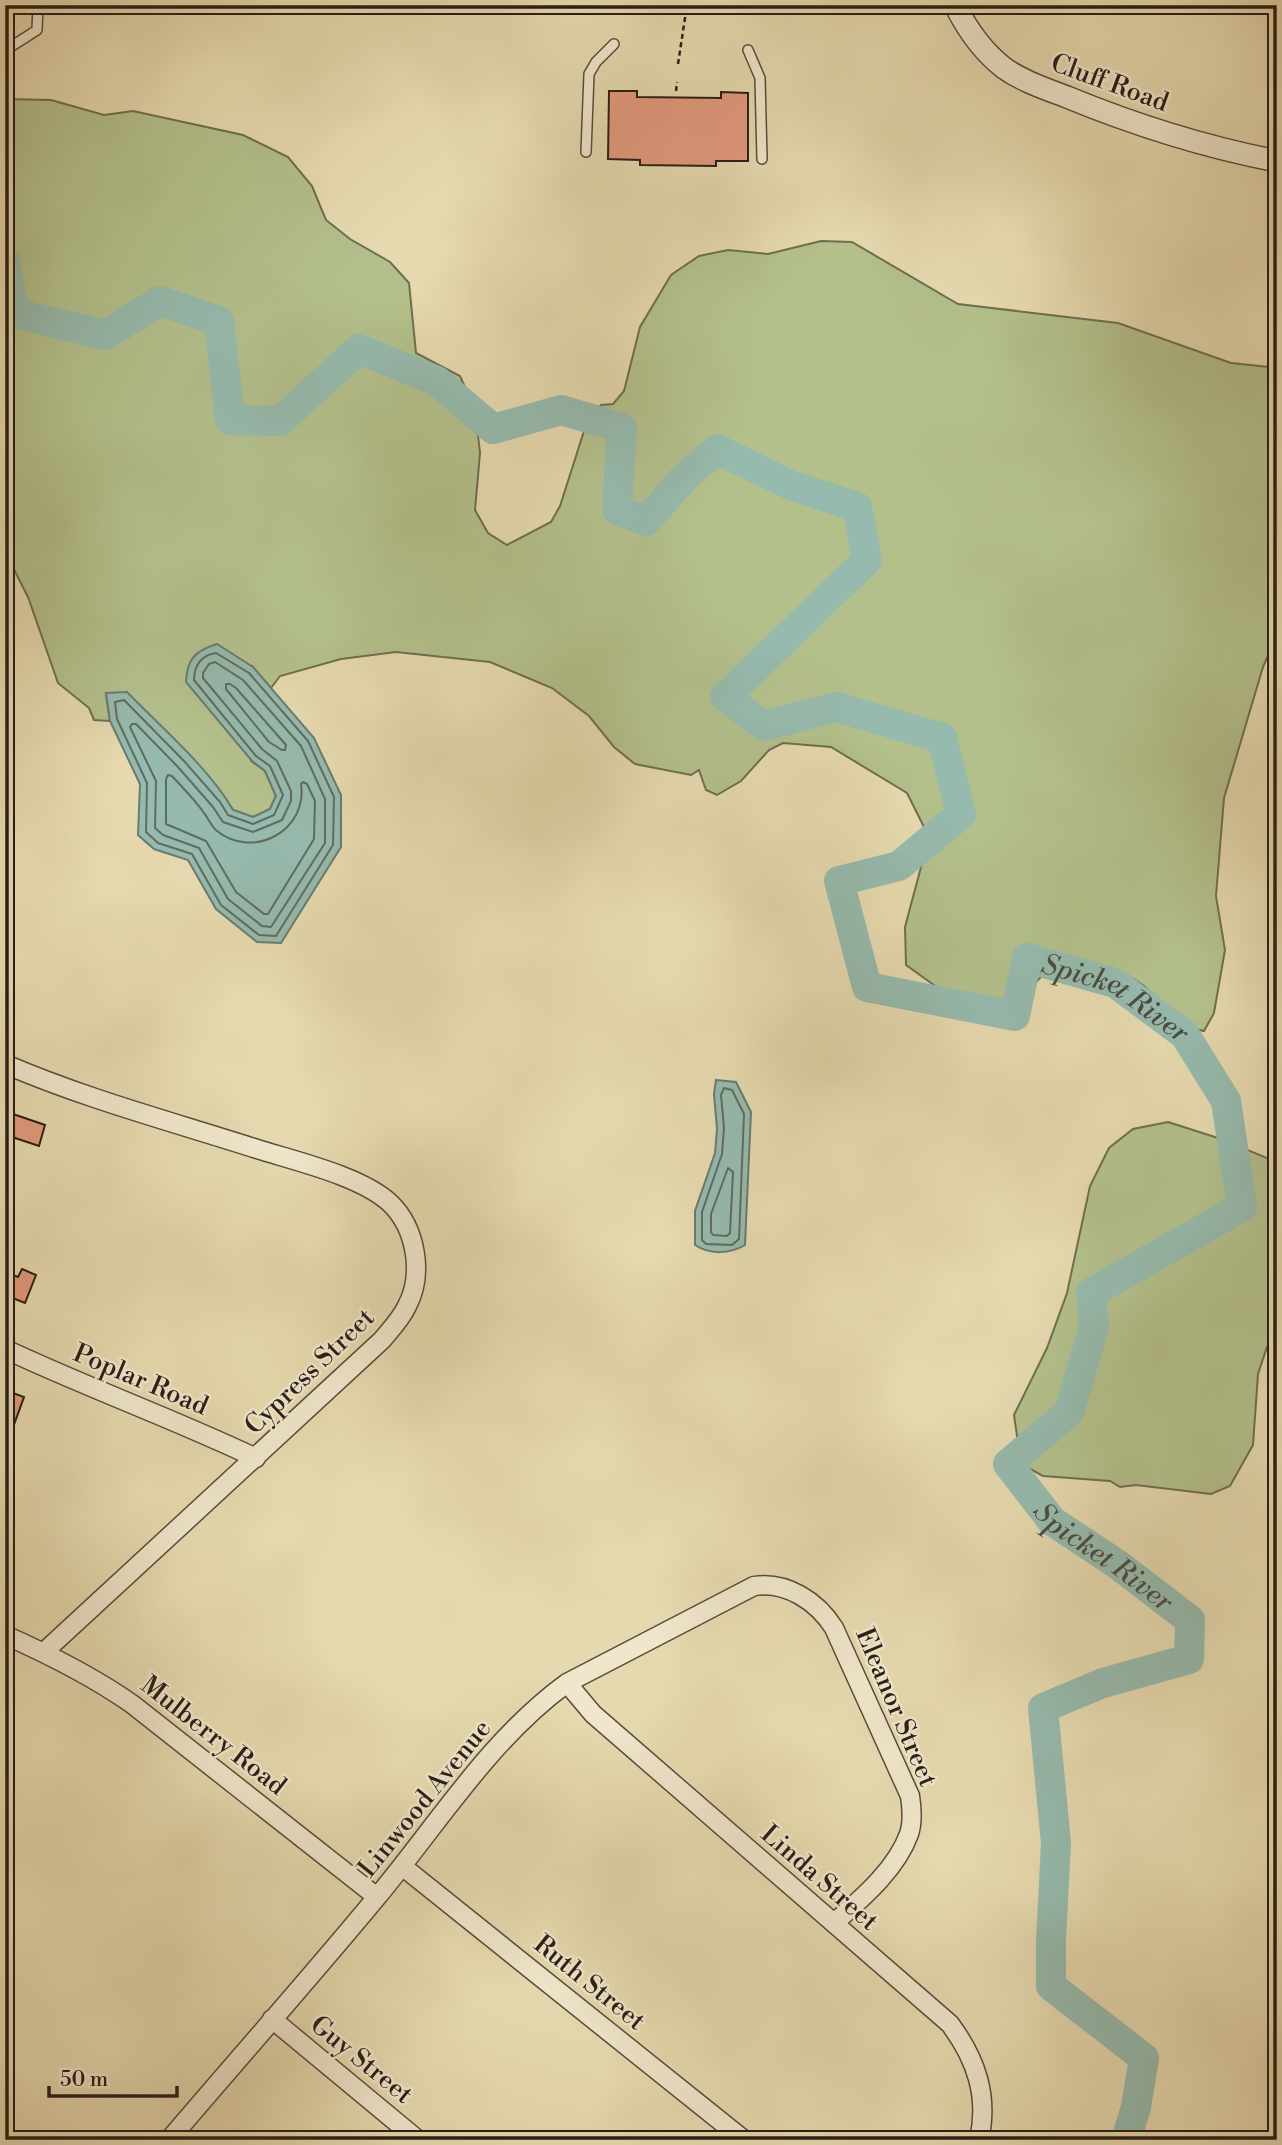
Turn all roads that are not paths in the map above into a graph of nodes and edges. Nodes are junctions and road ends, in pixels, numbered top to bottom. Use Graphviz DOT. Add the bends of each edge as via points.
graph roads {
  1 [pos="38,5"];
  2 [pos="955,5"];
  3 [pos="614,44"];
  4 [pos="5,46"];
  5 [pos="748,50"];
  6 [pos="586,152"];
  7 [pos="762,159"];
  8 [pos="1277,161"];
  9 [pos="5,1064"];
  10 [pos="5,1349"];
  11 [pos="256,1458"];
  12 [pos="788,1591"];
  13 [pos="5,1636"];
  14 [pos="44,1652"];
  15 [pos="567,1683"];
  16 [pos="402,1866"];
  17 [pos="377,1897"];
  18 [pos="834,1923"];
  19 [pos="272,2019"];
  20 [pos="169,2140"];
  21 [pos="418,2140"];
  22 [pos="744,2140"];
  23 [pos="979,2140"];
  1 -- 4 [label="lane" via="37,30"];
  2 -- 8 [label="street, Cluff Road" via="991,57 1032,83 1179,137"];
  3 -- 6 [label="lane" via="589,74"];
  5 -- 7 [label="lane" via="760,78"];
  9 -- 11 [label="street, Cypress Street" via="51,1084 344,1178 376,1193 399,1214 416,1259 408,1306 371,1351"];
  10 -- 11 [label="street, Poplar Road"];
  11 -- 14 [label="street, Cypress Street"];
  12 -- 15 [label="street, Linwood Avenue" via="768,1584 754,1586"];
  12 -- 18 [label="street, Eleanor Street" via="810,1600 834,1628 910,1796 909,1834 900,1852"];
  13 -- 14 [label="street, Mulberry Road"];
  14 -- 17 [label="street, Mulberry Road" via="132,1704"];
  15 -- 16 [label="street, Linwood Avenue" via="497,1747"];
  15 -- 18 [label="street, Linda Street" via="593,1714"];
  16 -- 17 [label="street, Linwood Avenue"];
  16 -- 22 [label="street, Ruth Street"];
  17 -- 19 [label="street, Linwood Avenue"];
  18 -- 23 [label="street, Linda Street" via="950,2024 962,2041 979,2078"];
  19 -- 20 [label="street, Linwood Avenue"];
  19 -- 21 [label="street, Guy Street"];
}
